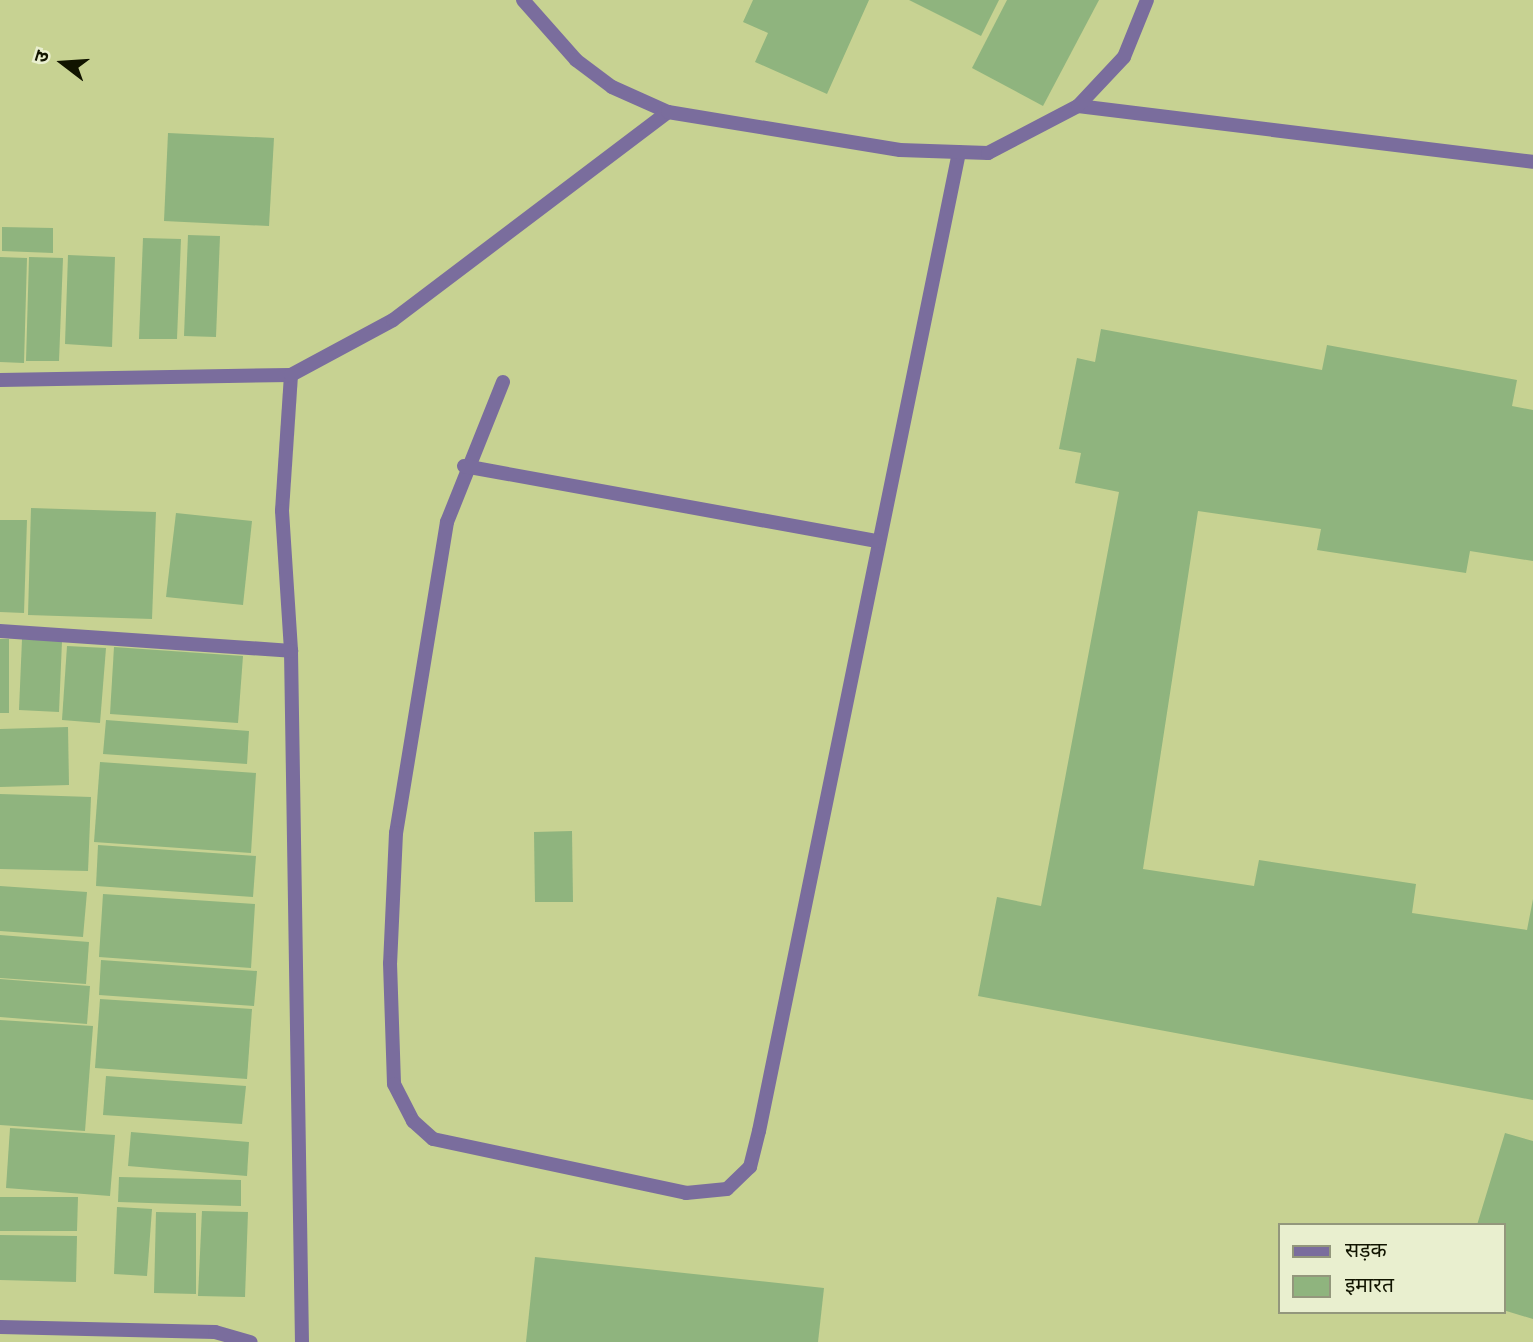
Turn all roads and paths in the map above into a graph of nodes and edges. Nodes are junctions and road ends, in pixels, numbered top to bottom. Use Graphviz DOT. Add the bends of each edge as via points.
graph roads {
  1 [pos="523,0"];
  2 [pos="1147,0"];
  3 [pos="1078,106"];
  4 [pos="668,112"];
  5 [pos="959,152"];
  6 [pos="1533,162"];
  7 [pos="291,375"];
  8 [pos="0,380"];
  9 [pos="503,382"];
  10 [pos="464,466"];
  11 [pos="877,541"];
  12 [pos="0,631"];
  13 [pos="291,651"];
  14 [pos="0,1327"];
  15 [pos="251,1342"];
  16 [pos="302,1342"];
  1 -- 4 [label="street" via="576,60 612,87"];
  2 -- 3 [label="street" via="1124,57"];
  3 -- 5 [label="street" via="988,153"];
  3 -- 6 [label="street"];
  4 -- 5 [label="street" via="900,149"];
  4 -- 7 [label="street" via="393,320"];
  5 -- 11 [label="street"];
  7 -- 8 [label="street"];
  7 -- 13 [label="street" via="282,511"];
  9 -- 10 [label="street"];
  10 -- 11 [label="street"];
  10 -- 11 [label="street" via="447,522 396,833 390,963 394,1084 413,1121 433,1139 686,1194 727,1189 750,1167"];
  12 -- 13 [label="street"];
  13 -- 16 [label="street"];
  14 -- 15 [label="street" via="215,1332"];
}
